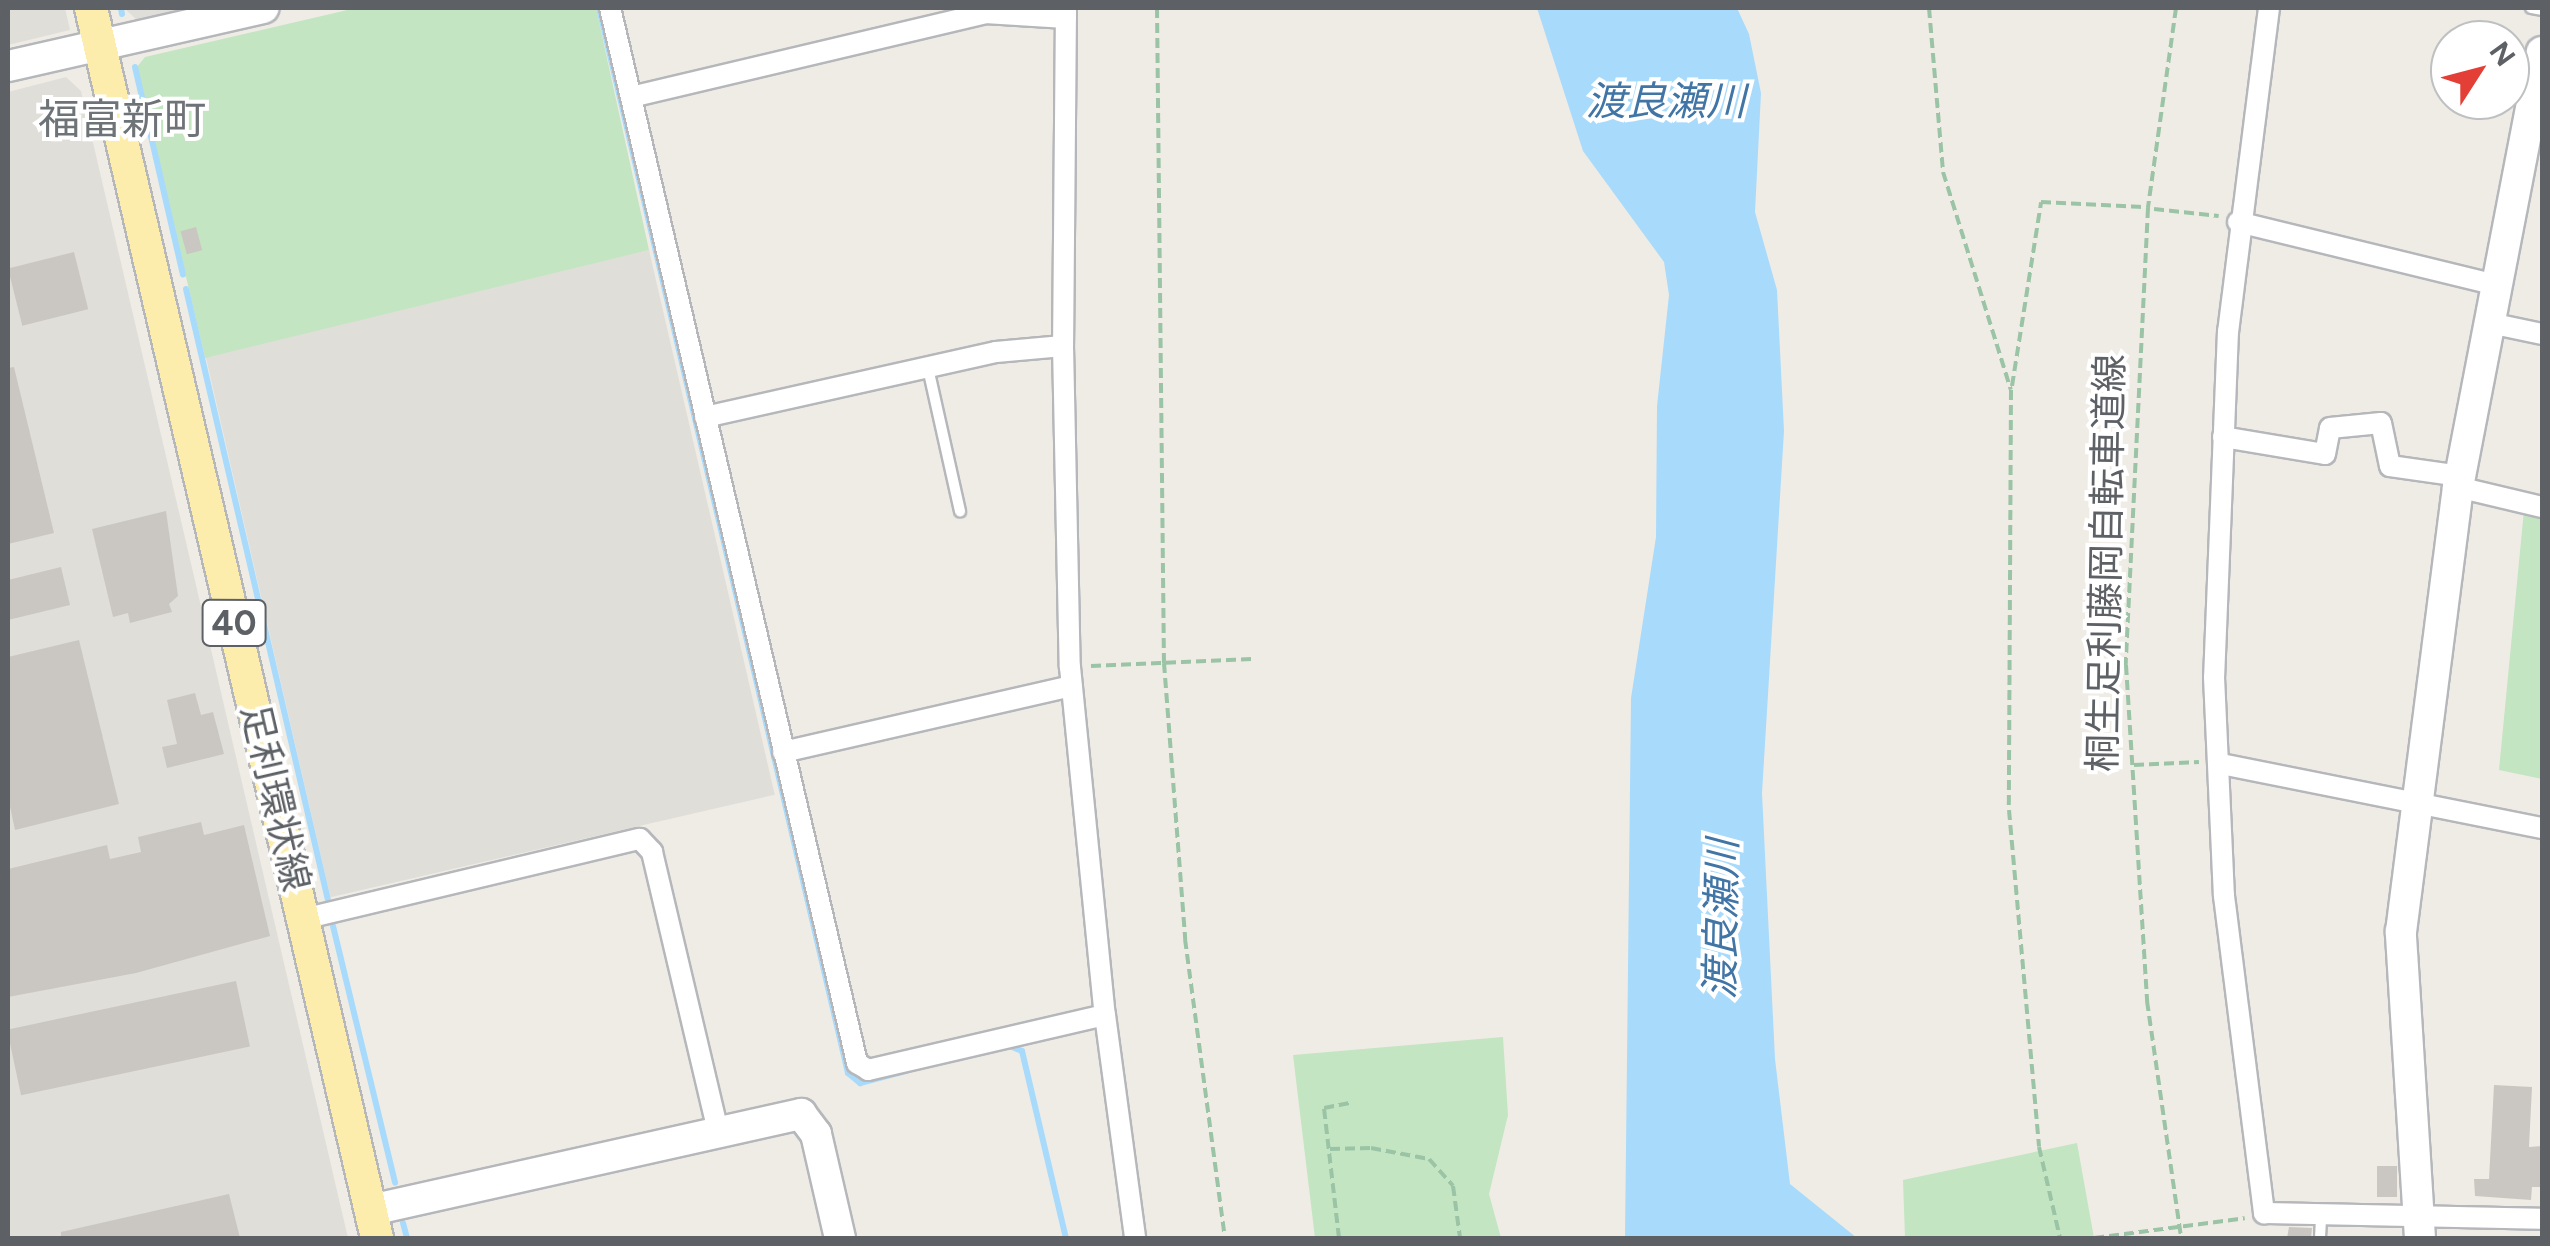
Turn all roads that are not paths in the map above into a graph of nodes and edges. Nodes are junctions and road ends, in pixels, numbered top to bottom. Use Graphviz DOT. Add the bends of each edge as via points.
graph roads {
  1 [pos="91,8"];
  2 [pos="263,8"];
  3 [pos="610,8"];
  4 [pos="2269,8"];
  5 [pos="2531,8"];
  6 [pos="2542,10"];
  7 [pos="1066,13"];
  8 [pos="100,44"];
  9 [pos="2542,52"];
  10 [pos="8,66"];
  11 [pos="630,97"];
  12 [pos="2534,138"];
  13 [pos="2238,222"];
  14 [pos="2497,285"];
  15 [pos="2490,324"];
  16 [pos="2542,334"];
  17 [pos="1063,346"];
  18 [pos="928,366"];
  19 [pos="705,417"];
  20 [pos="2222,437"];
  21 [pos="2459,482"];
  22 [pos="2542,507"];
  23 [pos="960,511"];
  24 [pos="1072,686"];
  25 [pos="783,752"];
  26 [pos="2221,764"];
  27 [pos="2419,803"];
  28 [pos="2542,828"];
  29 [pos="302,918"];
  30 [pos="1104,1015"];
  31 [pos="718,1131"];
  32 [pos="2542,1219"];
  33 [pos="374,1224"];
  34 [pos="2419,1227"];
  35 [pos="2320,1228"];
  36 [pos="840,1238"];
  37 [pos="1135,1238"];
  1 -- 8 [label="main road, 足利環状線 / 40"];
  2 -- 8 [label="street"];
  3 -- 11 [label="street"];
  4 -- 13 [label="street"];
  5 -- 6 [label="lane"];
  7 -- 11 [label="street" via="985,13"];
  7 -- 17 [label="street"];
  8 -- 10 [label="street"];
  8 -- 29 [label="main road, 足利環状線 / 40"];
  9 -- 12 [label="street"];
  11 -- 19 [label="street"];
  12 -- 14 [label="street"];
  13 -- 14 [label="street"];
  13 -- 20 [label="street"];
  14 -- 15 [label="street"];
  15 -- 16 [label="street"];
  15 -- 21 [label="street"];
  17 -- 18 [label="street"];
  17 -- 24 [label="street"];
  18 -- 19 [label="street"];
  18 -- 23 [label="lane"];
  19 -- 25 [label="street"];
  20 -- 21 [label="street" via="2325,454 2330,428 2380,423 2390,466"];
  20 -- 26 [label="street" via="2214,677"];
  21 -- 22 [label="street"];
  21 -- 27 [label="street"];
  24 -- 25 [label="street"];
  24 -- 30 [label="street"];
  25 -- 30 [label="street" via="857,1063 868,1070"];
  26 -- 27 [label="street"];
  26 -- 35 [label="street" via="2224,896 2264,1212"];
  27 -- 28 [label="street"];
  27 -- 34 [label="street" via="2400,968"];
  29 -- 31 [label="street" via="640,839 652,852"];
  29 -- 33 [label="main road, 足利環状線 / 40"];
  30 -- 37 [label="street"];
  31 -- 33 [label="street"];
  31 -- 36 [label="street" via="789,1115 811,1121"];
  32 -- 34 [label="street"];
  34 -- 35 [label="street"];
}
